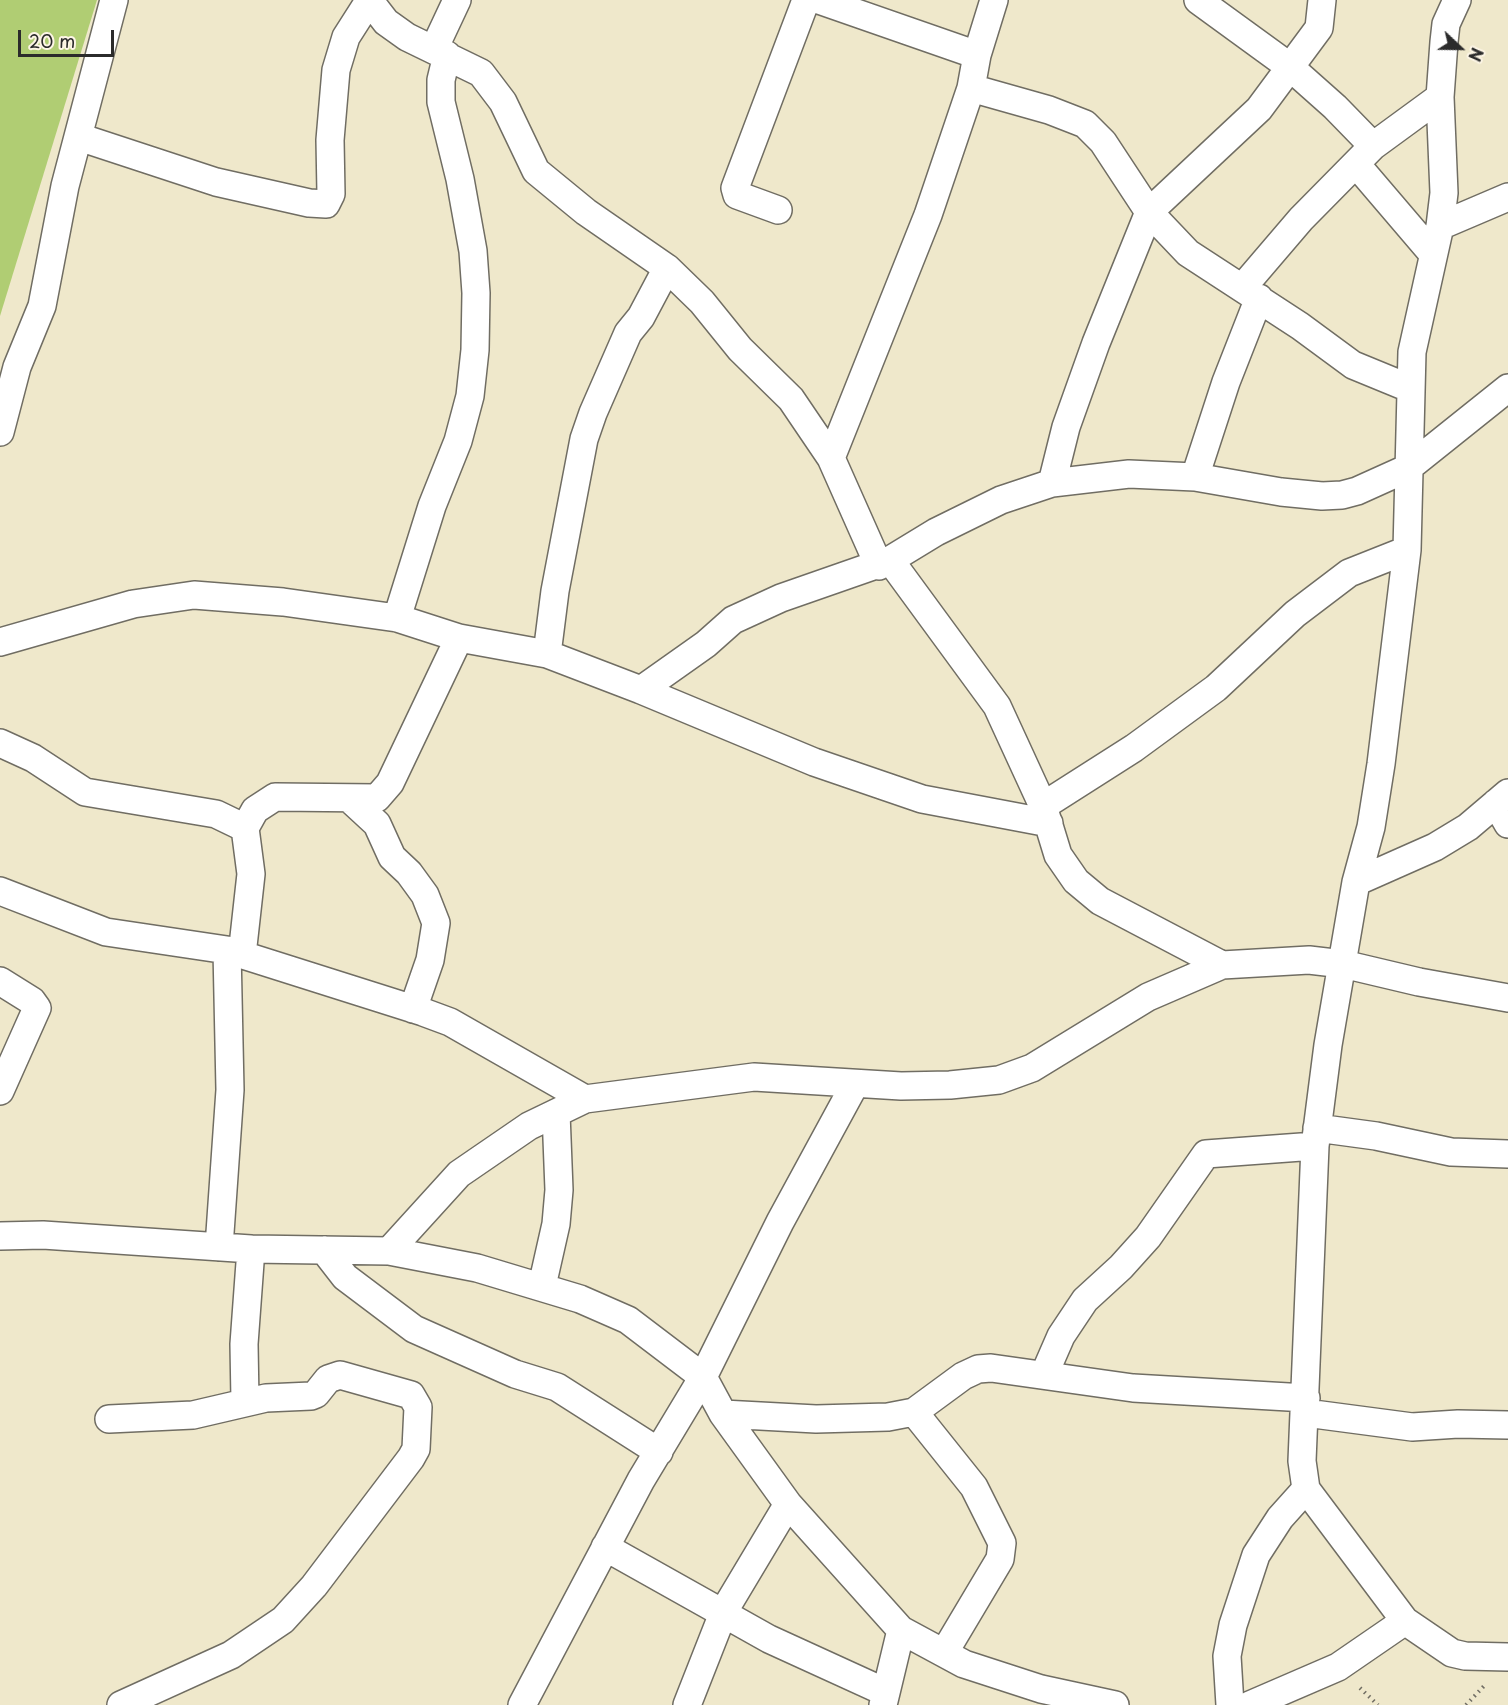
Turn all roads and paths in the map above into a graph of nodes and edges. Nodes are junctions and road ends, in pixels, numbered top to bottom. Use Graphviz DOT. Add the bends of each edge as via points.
graph roads {
  1 [pos="369,0"];
  2 [pos="457,0"];
  3 [pos="806,0"];
  4 [pos="819,0"];
  5 [pos="994,0"];
  6 [pos="1198,0"];
  7 [pos="1322,0"];
  8 [pos="1458,0"];
  9 [pos="117,2"];
  10 [pos="440,52"];
  11 [pos="977,55"];
  12 [pos="1290,67"];
  13 [pos="971,88"];
  14 [pos="1440,97"];
  15 [pos="79,137"];
  16 [pos="1365,155"];
  17 [pos="1508,197"];
  18 [pos="778,210"];
  19 [pos="1149,212"];
  20 [pos="1440,226"];
  21 [pos="1432,253"];
  22 [pos="667,268"];
  23 [pos="1250,293"];
  24 [pos="1409,388"];
  25 [pos="1508,388"];
  26 [pos="0,432"];
  27 [pos="831,458"];
  28 [pos="1408,468"];
  29 [pos="1195,477"];
  30 [pos="1052,483"];
  31 [pos="1407,550"];
  32 [pos="884,563"];
  33 [pos="397,618"];
  34 [pos="459,638"];
  35 [pos="0,642"];
  36 [pos="547,654"];
  37 [pos="641,690"];
  38 [pos="0,743"];
  39 [pos="351,800"];
  40 [pos="1504,807"];
  41 [pos="1046,815"];
  42 [pos="245,828"];
  43 [pos="1356,882"];
  44 [pos="0,891"];
  45 [pos="235,952"];
  46 [pos="1343,964"];
  47 [pos="1222,965"];
  48 [pos="0,981"];
  49 [pos="1508,998"];
  50 [pos="413,1009"];
  51 [pos="855,1084"];
  52 [pos="0,1091"];
  53 [pos="585,1100"];
  54 [pos="556,1113"];
  55 [pos="1316,1137"];
  56 [pos="1508,1154"];
  57 [pos="0,1236"];
  58 [pos="219,1247"];
  59 [pos="251,1250"];
  60 [pos="324,1250"];
  61 [pos="389,1251"];
  62 [pos="542,1286"];
  63 [pos="1044,1375"];
  64 [pos="703,1377"];
  65 [pos="245,1401"];
  66 [pos="1306,1406"];
  67 [pos="914,1412"];
  68 [pos="723,1414"];
  69 [pos="109,1419"];
  70 [pos="1508,1425"];
  71 [pos="659,1452"];
  72 [pos="1306,1489"];
  73 [pos="788,1504"];
  74 [pos="605,1547"];
  75 [pos="724,1611"];
  76 [pos="1405,1621"];
  77 [pos="901,1630"];
  78 [pos="944,1653"];
  79 [pos="1508,1658"];
  80 [pos="884,1698"];
  81 [pos="121,1705"];
  82 [pos="522,1705"];
  83 [pos="687,1705"];
  84 [pos="1115,1705"];
  85 [pos="1230,1705"];
  86 [pos="1250,1705"];
  1 -- 10 [label="street" via="386,22"];
  1 -- 15 [label="street" via="346,37 336,70 330,140 331,194 326,204 216,182"];
  2 -- 10 [label="street"];
  3 -- 18 [label="street" via="735,189 737,195"];
  4 -- 11 [label="street"];
  5 -- 11 [label="street"];
  6 -- 12 [label="street"];
  7 -- 12 [label="street" via="1321,24"];
  8 -- 14 [label="street" via="1446,24"];
  9 -- 15 [label="street"];
  10 -- 22 [label="street" via="481,73 503,102 536,171 586,212"];
  10 -- 33 [label="street" via="441,102 473,251 476,350 470,396 458,441 432,506"];
  11 -- 13 [label="street"];
  12 -- 16 [label="street" via="1335,106"];
  12 -- 19 [label="street" via="1259,109"];
  13 -- 19 [label="street" via="1085,124 1103,142"];
  13 -- 27 [label="street" via="928,215"];
  14 -- 16 [label="street"];
  14 -- 20 [label="street" via="1444,174"];
  15 -- 26 [label="street" via="65,186 42,306 17,367"];
  16 -- 21 [label="street"];
  16 -- 23 [label="street" via="1301,219"];
  17 -- 20 [label="street"];
  19 -- 23 [label="street" via="1188,253"];
  19 -- 30 [label="street" via="1096,343 1066,427"];
  20 -- 21 [label="street"];
  21 -- 24 [label="street" via="1412,352"];
  22 -- 27 [label="street" via="791,399"];
  22 -- 36 [label="street" via="628,333 587,430 555,591"];
  23 -- 24 [label="street" via="1353,365"];
  23 -- 29 [label="street"];
  24 -- 28 [label="street"];
  25 -- 28 [label="street"];
  27 -- 32 [label="street"];
  28 -- 29 [label="street" via="1357,491 1322,496"];
  28 -- 31 [label="street"];
  29 -- 30 [label="street" via="1129,474"];
  30 -- 32 [label="street" via="1000,500"];
  31 -- 41 [label="street" via="1348,573 1295,614 1216,688"];
  31 -- 43 [label="street" via="1381,764 1371,827"];
  32 -- 37 [label="street" via="781,598 733,620"];
  32 -- 41 [label="street" via="997,706"];
  33 -- 34 [label="street"];
  33 -- 35 [label="street" via="284,602 194,595 133,604"];
  34 -- 36 [label="street"];
  34 -- 39 [label="street" via="390,783 376,798"];
  36 -- 37 [label="street"];
  37 -- 41 [label="street" via="814,762 922,799"];
  38 -- 42 [label="street" via="33,758 85,792 216,814"];
  39 -- 42 [label="street" via="276,797 255,810"];
  39 -- 50 [label="street" via="377,824 392,857 425,895 436,923 430,960"];
  40 -- 43 [label="street" via="1436,847"];
  41 -- 47 [label="street" via="1058,855 1087,892"];
  42 -- 45 [label="street" via="251,874"];
  43 -- 46 [label="street"];
  44 -- 45 [label="street" via="106,932"];
  45 -- 50 [label="street"];
  45 -- 58 [label="street"];
  46 -- 47 [label="street" via="1309,960"];
  46 -- 49 [label="street"];
  46 -- 55 [label="street"];
  47 -- 51 [label="street" via="1148,997 1018,1075 950,1085"];
  48 -- 52 [label="street" via="37,1008"];
  50 -- 53 [label="street" via="450,1022"];
  51 -- 53 [label="street" via="754,1077"];
  51 -- 64 [label="street" via="780,1222"];
  53 -- 54 [label="street"];
  54 -- 61 [label="street" via="529,1126 459,1174"];
  54 -- 62 [label="street" via="559,1190"];
  55 -- 56 [label="street" via="1376,1137 1451,1152"];
  55 -- 63 [label="street" via="1206,1154 1148,1237 1085,1300 1061,1336"];
  55 -- 66 [label="street"];
  57 -- 58 [label="street" via="43,1235"];
  58 -- 59 [label="street"];
  59 -- 60 [label="street"];
  59 -- 65 [label="street" via="244,1344"];
  60 -- 61 [label="street"];
  60 -- 71 [label="street" via="345,1277 414,1329 515,1374 557,1387"];
  61 -- 62 [label="street" via="477,1268"];
  62 -- 64 [label="street" via="628,1320"];
  63 -- 66 [label="street"];
  63 -- 67 [label="street" via="978,1369"];
  64 -- 68 [label="street"];
  64 -- 71 [label="street"];
  65 -- 69 [label="street" via="194,1415"];
  65 -- 81 [label="street" via="311,1396 334,1375 379,1386 416,1400 416,1449 314,1586 283,1620 231,1655"];
  66 -- 70 [label="street" via="1412,1427"];
  66 -- 72 [label="street" via="1302,1461"];
  67 -- 68 [label="street" via="856,1419"];
  67 -- 78 [label="street" via="974,1487 1002,1543 1000,1559"];
  68 -- 73 [label="street"];
  71 -- 74 [label="street"];
  72 -- 76 [label="street"];
  72 -- 85 [label="street" via="1280,1518 1256,1555 1227,1656"];
  73 -- 75 [label="street"];
  73 -- 77 [label="street"];
  74 -- 75 [label="street"];
  74 -- 82 [label="street"];
  75 -- 80 [label="street"];
  75 -- 83 [label="street"];
  76 -- 79 [label="street" via="1452,1653"];
  76 -- 86 [label="street" via="1338,1667"];
  77 -- 78 [label="street"];
  77 -- 80 [label="street"];
  78 -- 84 [label="street" via="964,1664 1041,1689"];
}
